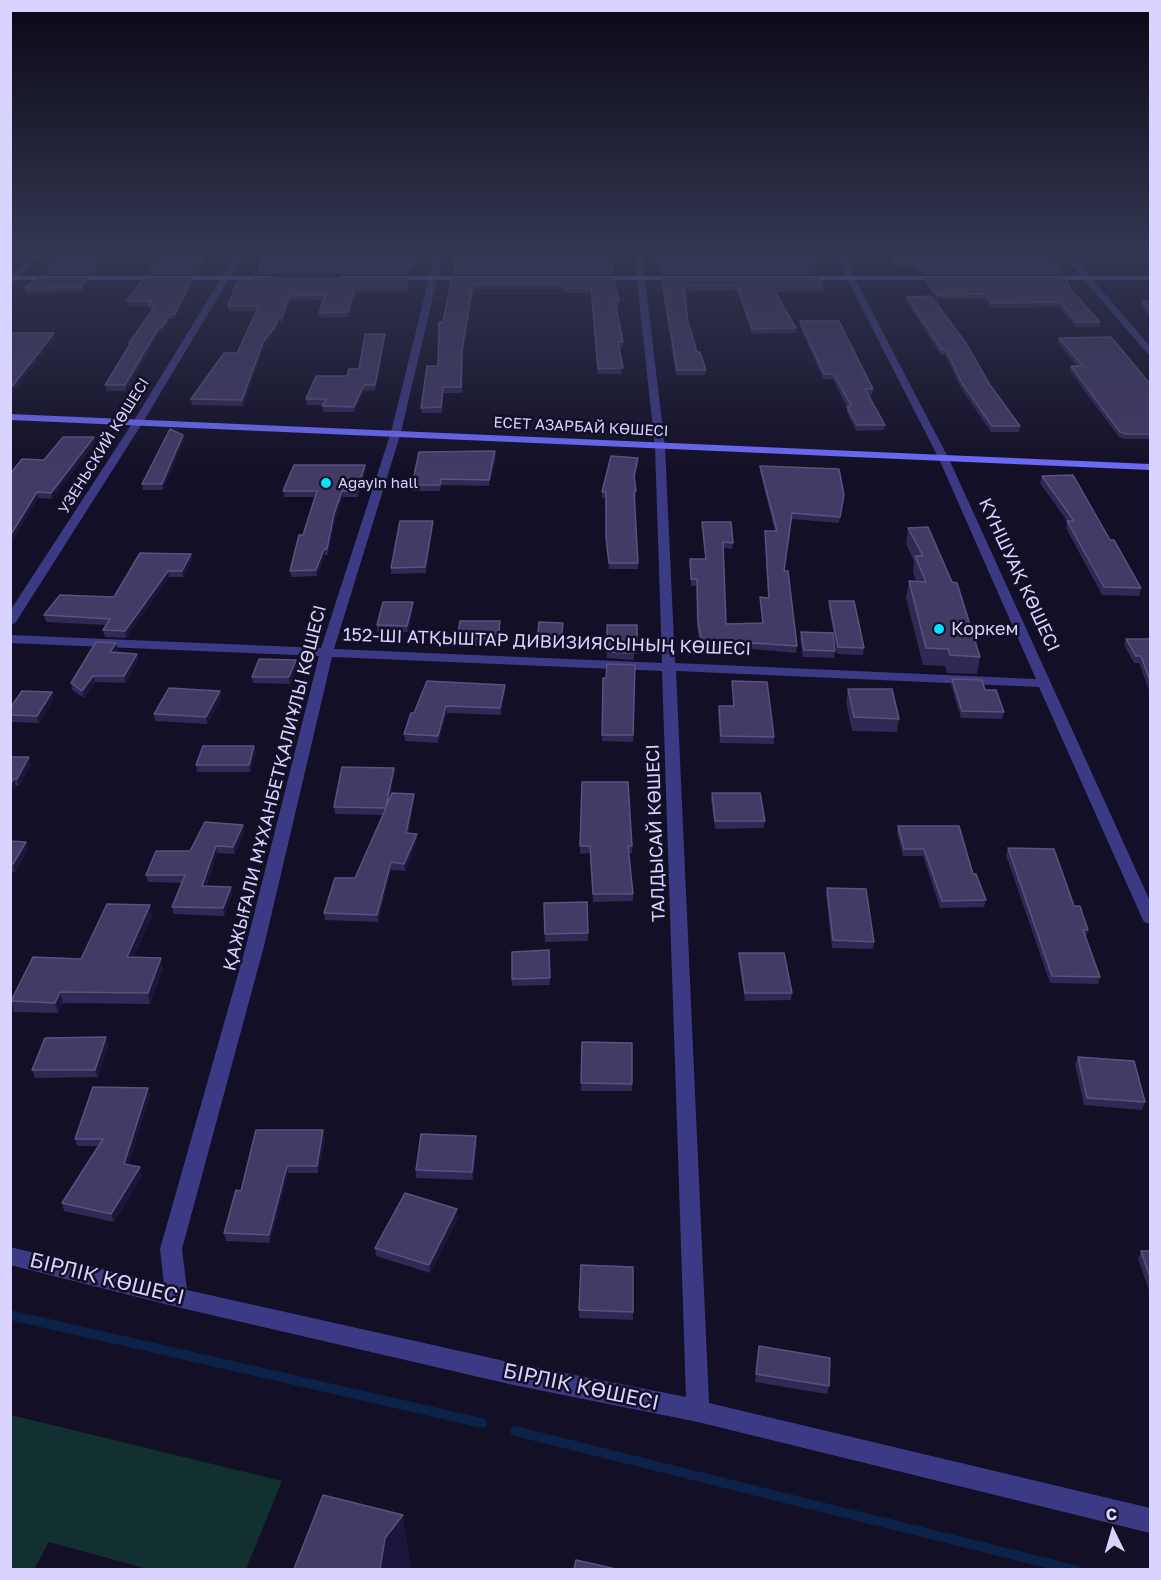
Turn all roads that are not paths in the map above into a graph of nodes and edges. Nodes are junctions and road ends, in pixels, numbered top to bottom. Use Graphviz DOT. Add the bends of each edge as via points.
graph roads {
  1 [pos="195,328"];
  2 [pos="420,328"];
  3 [pos="647,328"];
  4 [pos="876,328"];
  5 [pos="1130,328"];
  6 [pos="1150,351"];
  7 [pos="10,417"];
  8 [pos="138,422"];
  9 [pos="396,432"];
  10 [pos="660,447"];
  11 [pos="944,459"];
  12 [pos="1150,467"];
  13 [pos="10,622"];
  14 [pos="10,639"];
  15 [pos="327,652"];
  16 [pos="669,667"];
  17 [pos="1046,683"];
  18 [pos="1143,882"];
  19 [pos="1150,918"];
  20 [pos="10,1256"];
  21 [pos="177,1297"];
  22 [pos="698,1411"];
  23 [pos="1150,1521"];
  1 -- 8 [label="street, УЗЕНЬСКИЙ КӨШЕСІ"];
  2 -- 9 [label="street, ҚАЖЫҒАЛИ МҰХАНБЕТҚАЛИҰЛЫ КӨШЕСІ"];
  3 -- 10 [label="street, ТАЛДЫСАЙ КӨШЕСІ"];
  4 -- 11 [label="street, КҮНШУАҚ КӨШЕСІ"];
  5 -- 6 [label="street"];
  7 -- 8 [label="street, ЕСЕТ АЗАРБАЙ КӨШЕСІ"];
  8 -- 9 [label="street, ЕСЕТ АЗАРБАЙ КӨШЕСІ"];
  8 -- 13 [label="street, УЗЕНЬСКИЙ КӨШЕСІ"];
  9 -- 10 [label="street, ЕСЕТ АЗАРБАЙ КӨШЕСІ"];
  9 -- 15 [label="street, ҚАЖЫҒАЛИ МҰХАНБЕТҚАЛИҰЛЫ КӨШЕСІ"];
  10 -- 11 [label="street, ЕСЕТ АЗАРБАЙ КӨШЕСІ"];
  10 -- 16 [label="street, ТАЛДЫСАЙ КӨШЕСІ"];
  11 -- 12 [label="street, ЕСЕТ АЗАРБАЙ КӨШЕСІ"];
  11 -- 17 [label="street, КҮНШУАҚ КӨШЕСІ"];
  14 -- 15 [label="street, 152-ШІ АТҚЫШТАР ДИВИЗИЯСЫНЫҢ КӨШЕСІ"];
  15 -- 16 [label="street, 152-ШІ АТҚЫШТАР ДИВИЗИЯСЫНЫҢ КӨШЕСІ"];
  15 -- 21 [label="street, ҚАЖЫҒАЛИ МҰХАНБЕТҚАЛИҰЛЫ КӨШЕСІ" via="255,946 171,1249"];
  16 -- 17 [label="street, 152-ШІ АТҚЫШТАР ДИВИЗИЯСЫНЫҢ КӨШЕСІ"];
  16 -- 22 [label="street, ТАЛДЫСАЙ КӨШЕСІ"];
  17 -- 18 [label="street, КҮНШУАҚ КӨШЕСІ"];
  18 -- 19 [label="street, КҮНШУАҚ КӨШЕСІ"];
  20 -- 21 [label="street, БІРЛІК КӨШЕСІ"];
  21 -- 22 [label="street, БІРЛІК КӨШЕСІ" via="509,1373"];
  22 -- 23 [label="street, БІРЛІК КӨШЕСІ"];
}
